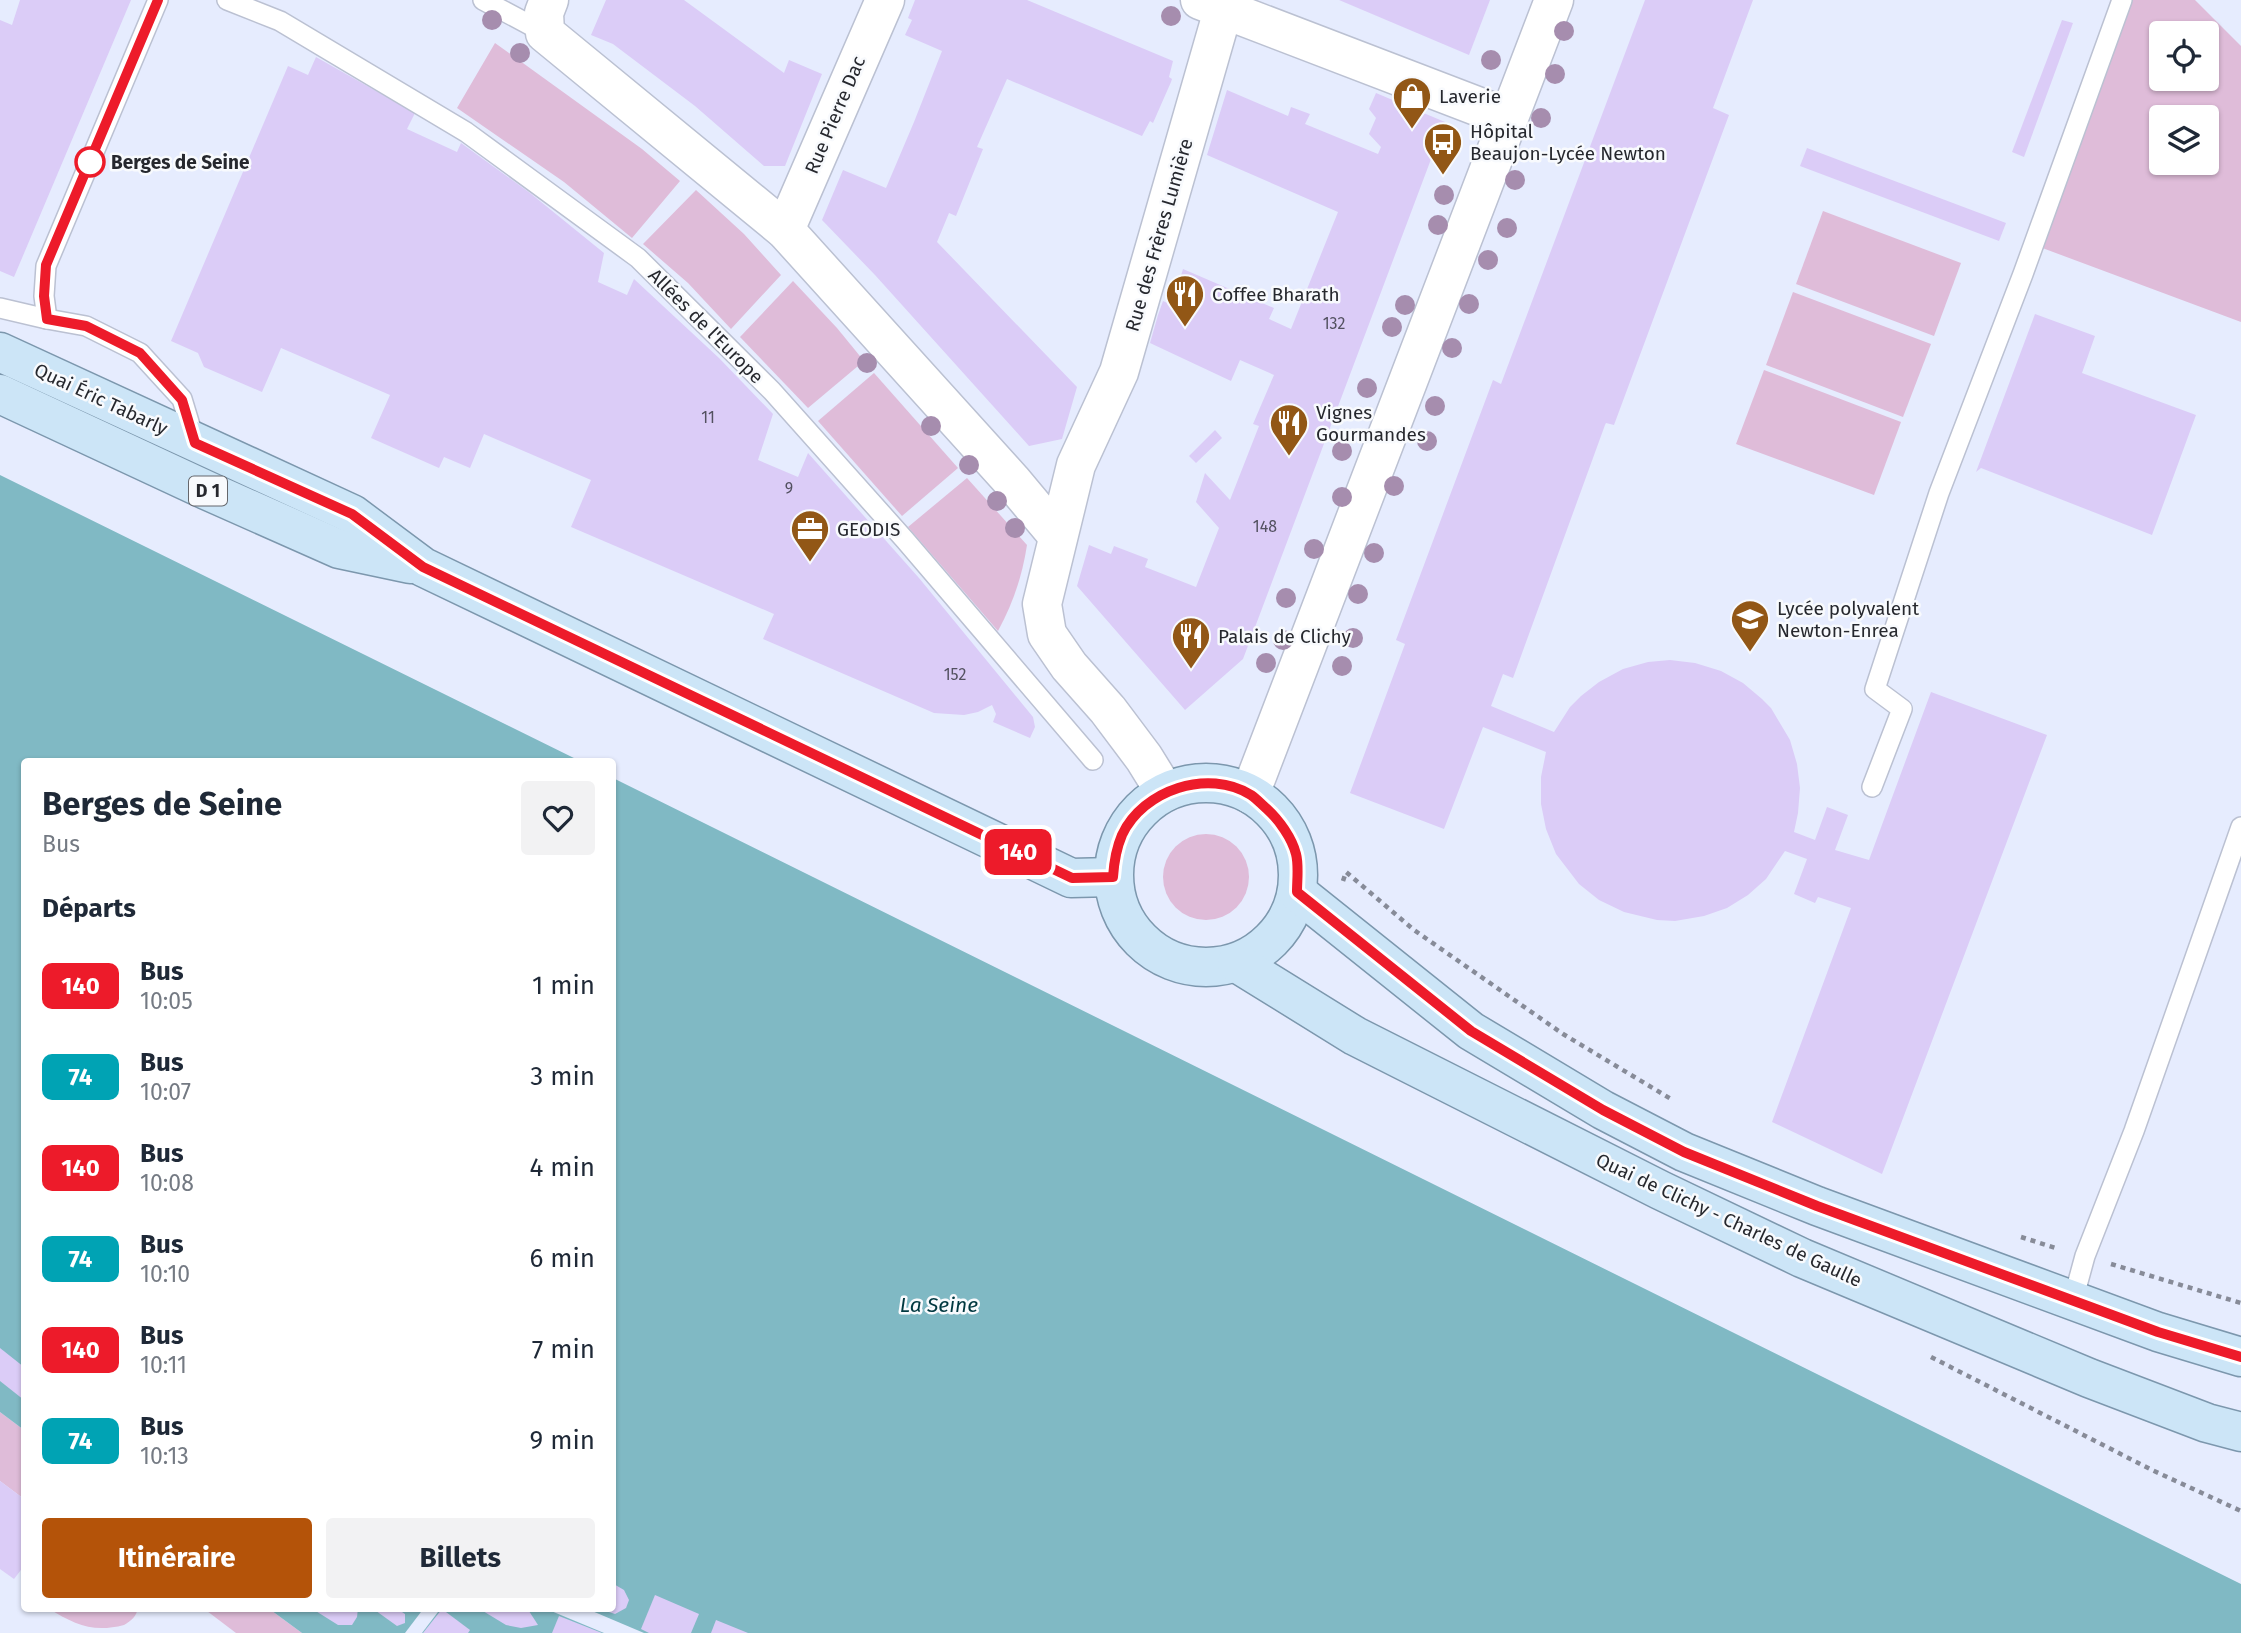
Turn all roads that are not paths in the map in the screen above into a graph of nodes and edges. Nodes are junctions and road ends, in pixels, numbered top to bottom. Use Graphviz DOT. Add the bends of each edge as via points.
graph roads {
  1 [pos="158,0"];
  2 [pos="227,0"];
  3 [pos="483,0"];
  4 [pos="885,0"];
  5 [pos="1554,0"];
  6 [pos="2122,0"];
  7 [pos="1217,3"];
  8 [pos="547,16"];
  9 [pos="1508,118"];
  10 [pos="785,230"];
  11 [pos="0,308"];
  12 [pos="47,319"];
  13 [pos="0,352"];
  14 [pos="0,394"];
  15 [pos="195,443"];
  16 [pos="1076,465"];
  17 [pos="1012,481"];
  18 [pos="1058,536"];
  19 [pos="423,567"];
  20 [pos="1093,760"];
  21 [pos="1872,787"];
  22 [pos="1165,792"];
  23 [pos="1250,794"];
  24 [pos="2241,827"];
  25 [pos="1113,877"];
  26 [pos="1297,892"];
  27 [pos="1237,963"];
  28 [pos="2073,1300"];
  29 [pos="2241,1357"];
  30 [pos="2241,1432"];
  1 -- 12 [label="lane" via="46,265"];
  2 -- 20 [label="lane, Allées de l'Europe" via="280,21 466,132 638,258 772,391"];
  3 -- 8 [label="lane"];
  4 -- 10 [label="street, Rue Pierre Dac"];
  5 -- 9 [label="street"];
  6 -- 21 [label="lane" via="1939,493 1875,689 1902,709"];
  7 -- 9 [label="street"];
  7 -- 16 [label="street, Rue des Frères Lumière" via="1119,372"];
  8 -- 10 [label="street"];
  9 -- 23 [label="street"];
  10 -- 17 [label="street"];
  11 -- 12 [label="lane"];
  12 -- 15 [label="lane" via="86,326 140,353 182,400"];
  13 -- 15 [label="main road, Quai Éric Tabarly"];
  14 -- 19 [label="main road, Quai Éric Tabarly / D 1" via="339,549"];
  15 -- 19 [label="main road, Quai Éric Tabarly" via="352,514"];
  16 -- 17 [label="street" via="1047,478"];
  16 -- 18 [label="street, Rue des Frères Lumière"];
  17 -- 18 [label="street"];
  18 -- 22 [label="street" via="1042,604 1047,634 1144,758"];
  19 -- 25 [label="main road, Quai Éric Tabarly" via="1072,878"];
  22 -- 23 [label="main road" via="1203,784"];
  22 -- 25 [label="main road" via="1138,813 1123,833"];
  23 -- 26 [label="main road" via="1279,820 1296,853"];
  24 -- 28 [label="lane"];
  25 -- 27 [label="main road" via="1124,919 1153,952 1194,967"];
  26 -- 27 [label="main road" via="1286,922 1272,939"];
  26 -- 28 [label="main road" via="1471,1031 1603,1110 1684,1152 1805,1202"];
  27 -- 30 [label="main road, Quai de Clichy - Charles de Gaulle" via="1355,1036 1802,1258 2089,1378"];
  28 -- 29 [label="main road"];
}
